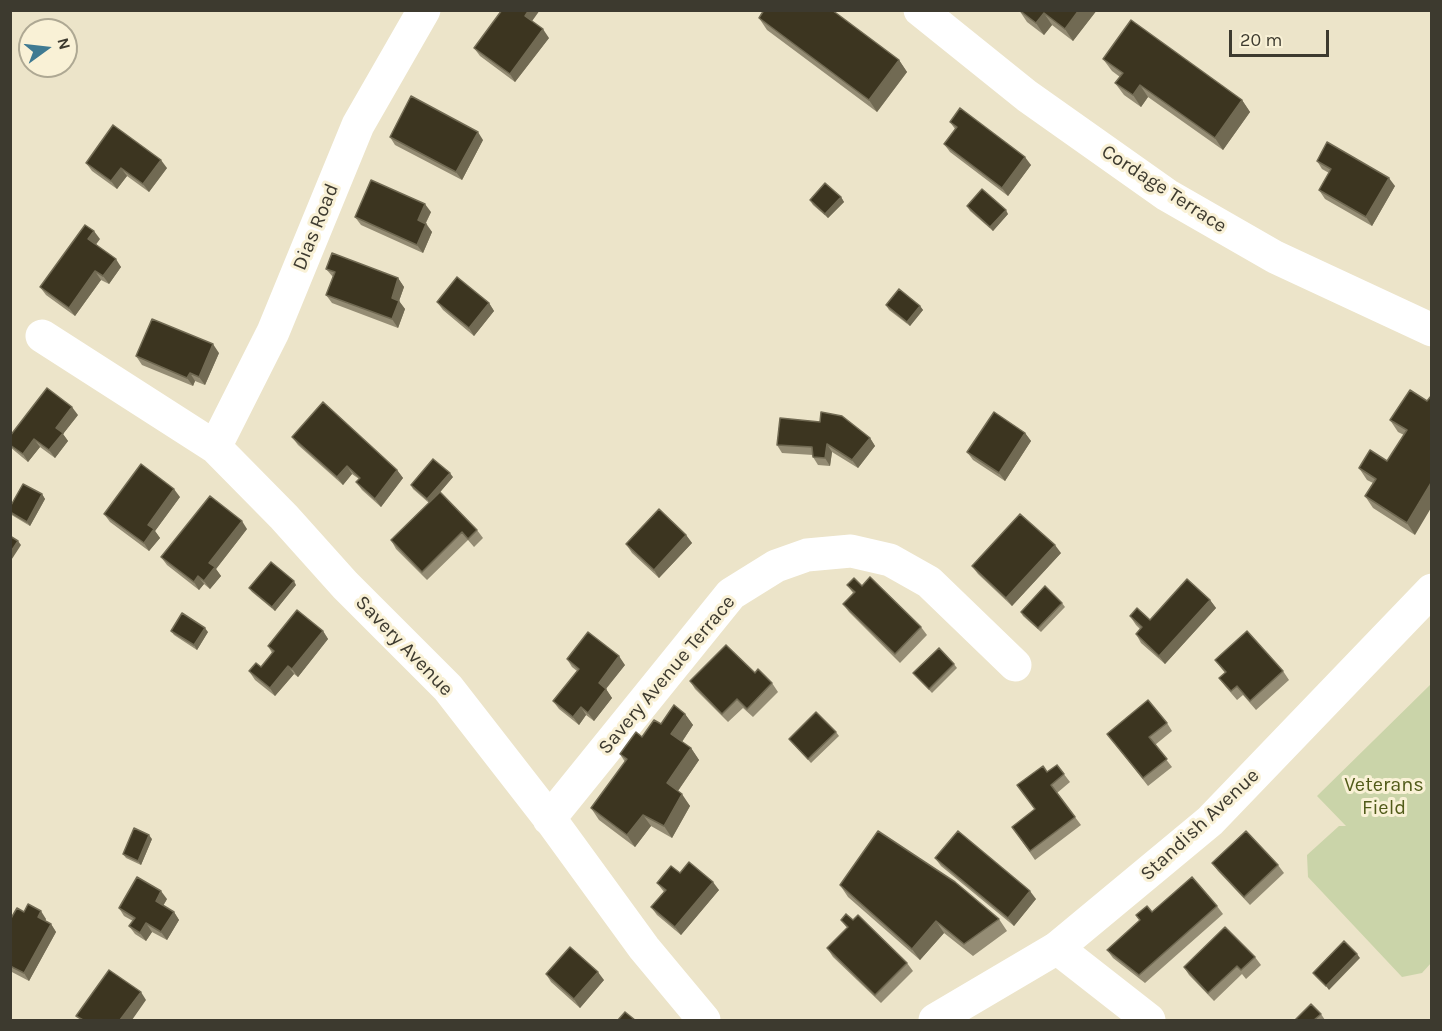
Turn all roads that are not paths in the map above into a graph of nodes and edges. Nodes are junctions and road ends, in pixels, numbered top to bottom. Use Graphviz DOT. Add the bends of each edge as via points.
graph roads {
  1 [pos="424,10"];
  2 [pos="920,10"];
  3 [pos="1431,330"];
  4 [pos="42,336"];
  5 [pos="215,447"];
  6 [pos="1431,590"];
  7 [pos="1015,665"];
  8 [pos="549,819"];
  9 [pos="1057,948"];
  10 [pos="704,1020"];
  11 [pos="935,1020"];
  12 [pos="1149,1020"];
  1 -- 5 [label="street, Dias Road" via="358,125 273,332"];
  2 -- 3 [label="street, Cordage Terrace" via="1027,96 1167,195 1275,257"];
  4 -- 5 [label="street, Savery Avenue"];
  5 -- 8 [label="street, Savery Avenue" via="448,688"];
  6 -- 9 [label="street, Standish Avenue" via="1210,821"];
  7 -- 8 [label="street, Savery Avenue Terrace" via="928,582 890,560 851,551 807,555 776,566 731,594"];
  8 -- 10 [label="street, Savery Avenue" via="644,948"];
  9 -- 11 [label="street, Standish Avenue"];
  9 -- 12 [label="street"];
}
